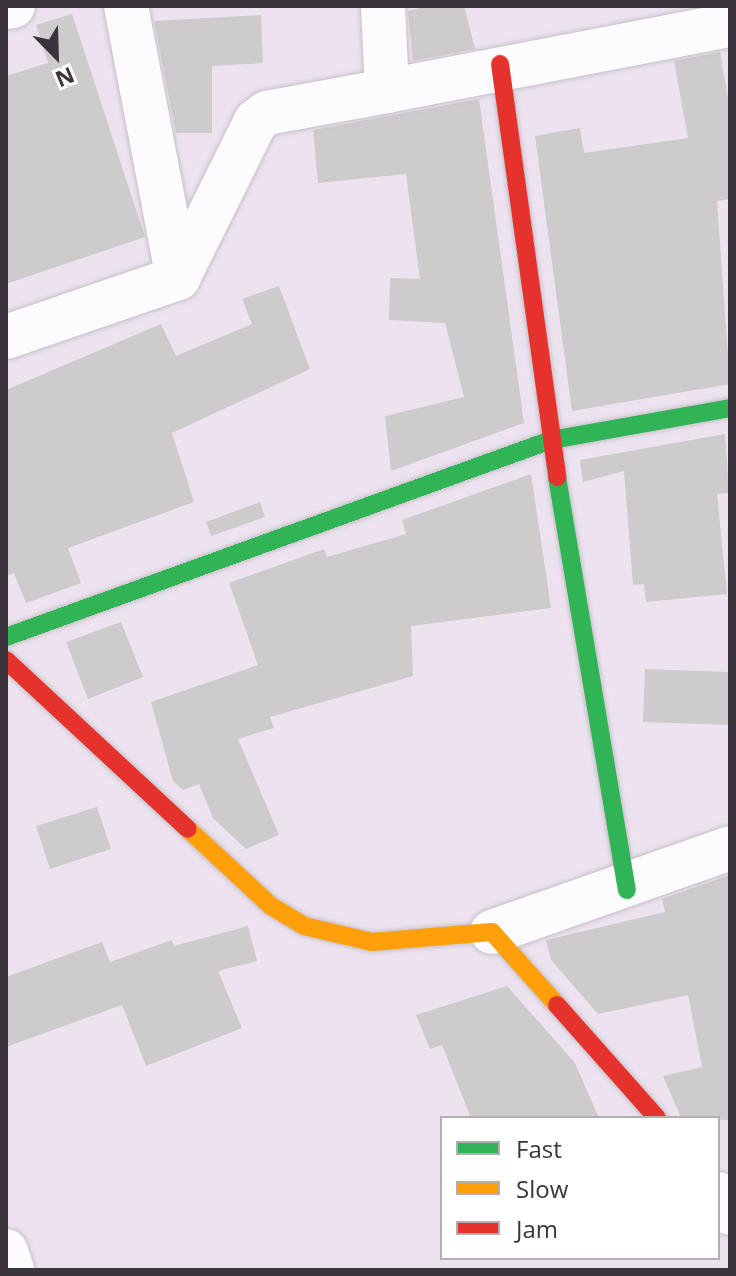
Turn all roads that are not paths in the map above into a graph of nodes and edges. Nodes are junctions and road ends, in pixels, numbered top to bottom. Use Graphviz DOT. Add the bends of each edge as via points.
graph roads {
  1 [pos="13,6"];
  2 [pos="126,6"];
  3 [pos="383,6"];
  4 [pos="6,7"];
  5 [pos="730,25"];
  6 [pos="500,64"];
  7 [pos="387,91"];
  8 [pos="178,278"];
  9 [pos="6,337"];
  10 [pos="730,408"];
  11 [pos="551,440"];
  12 [pos="6,637"];
  13 [pos="6,660"];
  14 [pos="730,848"];
  15 [pos="627,890"];
  16 [pos="492,932"];
  17 [pos="655,1116"];
  18 [pos="6,1251"];
  19 [pos="12,1270"];
  1 -- 4 [label="street"];
  2 -- 8 [label="street"];
  3 -- 7 [label="street"];
  5 -- 6 [label="street"];
  6 -- 7 [label="street"];
  6 -- 11 [label="street"];
  7 -- 8 [label="street" via="283,109 256,121"];
  8 -- 9 [label="street"];
  10 -- 11 [label="street"];
  11 -- 12 [label="street"];
  11 -- 15 [label="street"];
  13 -- 16 [label="street" via="271,906 304,926 372,942"];
  14 -- 15 [label="street"];
  15 -- 16 [label="street"];
  16 -- 17 [label="street"];
  18 -- 19 [label="street"];
}
